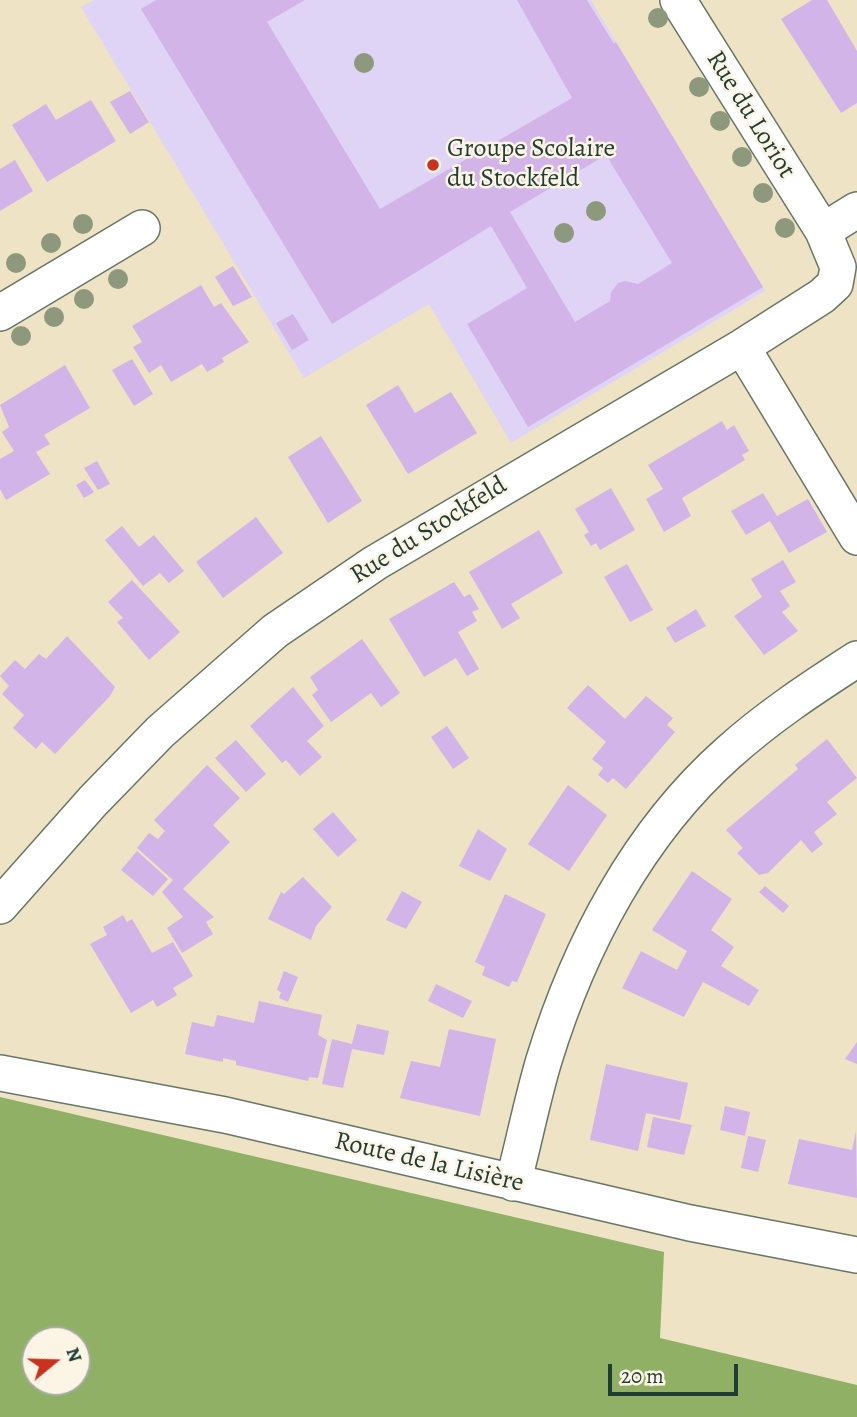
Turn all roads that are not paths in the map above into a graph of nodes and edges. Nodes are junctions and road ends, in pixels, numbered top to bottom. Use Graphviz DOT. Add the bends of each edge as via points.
graph roads {
  1 [pos="678,0"];
  2 [pos="857,210"];
  3 [pos="142,228"];
  4 [pos="823,231"];
  5 [pos="0,313"];
  6 [pos="743,347"];
  7 [pos="857,537"];
  8 [pos="857,659"];
  9 [pos="0,906"];
  10 [pos="0,1073"];
  11 [pos="513,1184"];
  12 [pos="857,1255"];
  1 -- 4 [label="street, Rue du Loriot"];
  2 -- 4 [label="street"];
  3 -- 5 [label="street"];
  4 -- 6 [label="street, Rue du Stockfeld" via="838,267 835,284"];
  6 -- 7 [label="street"];
  6 -- 9 [label="street, Rue du Stockfeld" via="386,556 275,631 160,732"];
  8 -- 11 [label="street" via="776,712 727,754 644,847 607,910 564,1005 544,1060"];
  10 -- 11 [label="street, Route de la Lisière" via="225,1115"];
  11 -- 12 [label="street, Route de la Lisière"];
}
